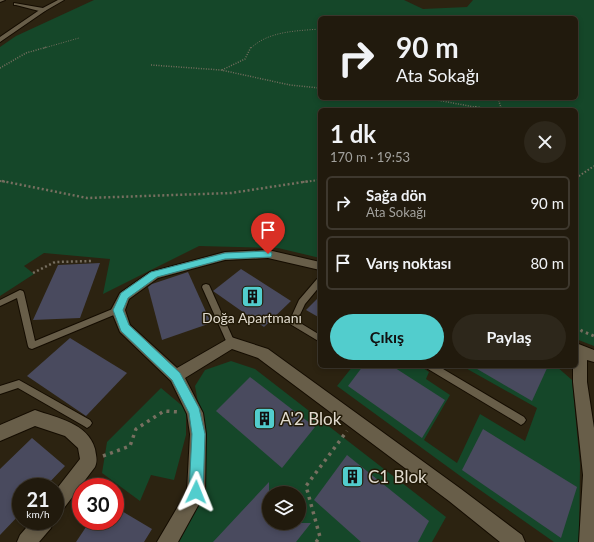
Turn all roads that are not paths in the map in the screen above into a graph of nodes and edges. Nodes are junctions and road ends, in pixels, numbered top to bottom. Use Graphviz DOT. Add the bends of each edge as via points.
graph roads {
  1 [pos="3,0"];
  2 [pos="57,0"];
  3 [pos="62,0"];
  4 [pos="0,1"];
  5 [pos="16,4"];
  6 [pos="52,5"];
  7 [pos="43,10"];
  8 [pos="2,37"];
  9 [pos="318,266"];
  10 [pos="318,283"];
  11 [pos="206,287"];
  12 [pos="0,303"];
  13 [pos="118,310"];
  14 [pos="318,338"];
  15 [pos="232,343"];
  16 [pos="583,352"];
  17 [pos="434,368"];
  18 [pos="176,376"];
  19 [pos="0,390"];
  20 [pos="521,420"];
  21 [pos="87,423"];
  22 [pos="0,433"];
  23 [pos="64,494"];
  24 [pos="37,530"];
  25 [pos="27,542"];
  26 [pos="167,542"];
  27 [pos="515,542"];
  28 [pos="589,542"];
  1 -- 4 [label="street"];
  2 -- 6 [label="street"];
  3 -- 6 [label="street"];
  5 -- 7 [label="street"];
  6 -- 7 [label="street"];
  7 -- 8 [label="street"];
  9 -- 13 [label="street" via="268,254 225,256 154,275 124,296"];
  10 -- 14 [label="lane" via="302,302 293,322"];
  11 -- 15 [label="lane"];
  12 -- 13 [label="lane" via="20,293 32,346"];
  13 -- 18 [label="street" via="125,328"];
  15 -- 18 [label="street"];
  15 -- 27 [label="street" via="263,353"];
  16 -- 28 [label="street" via="580,382 592,475"];
  17 -- 20 [label="lane"];
  18 -- 26 [label="street" via="194,412 198,434 196,492"];
  19 -- 21 [label="lane" via="19,384"];
  22 -- 23 [label="street" via="35,418 70,430 85,443 89,461"];
  24 -- 25 [label="street"];
}
